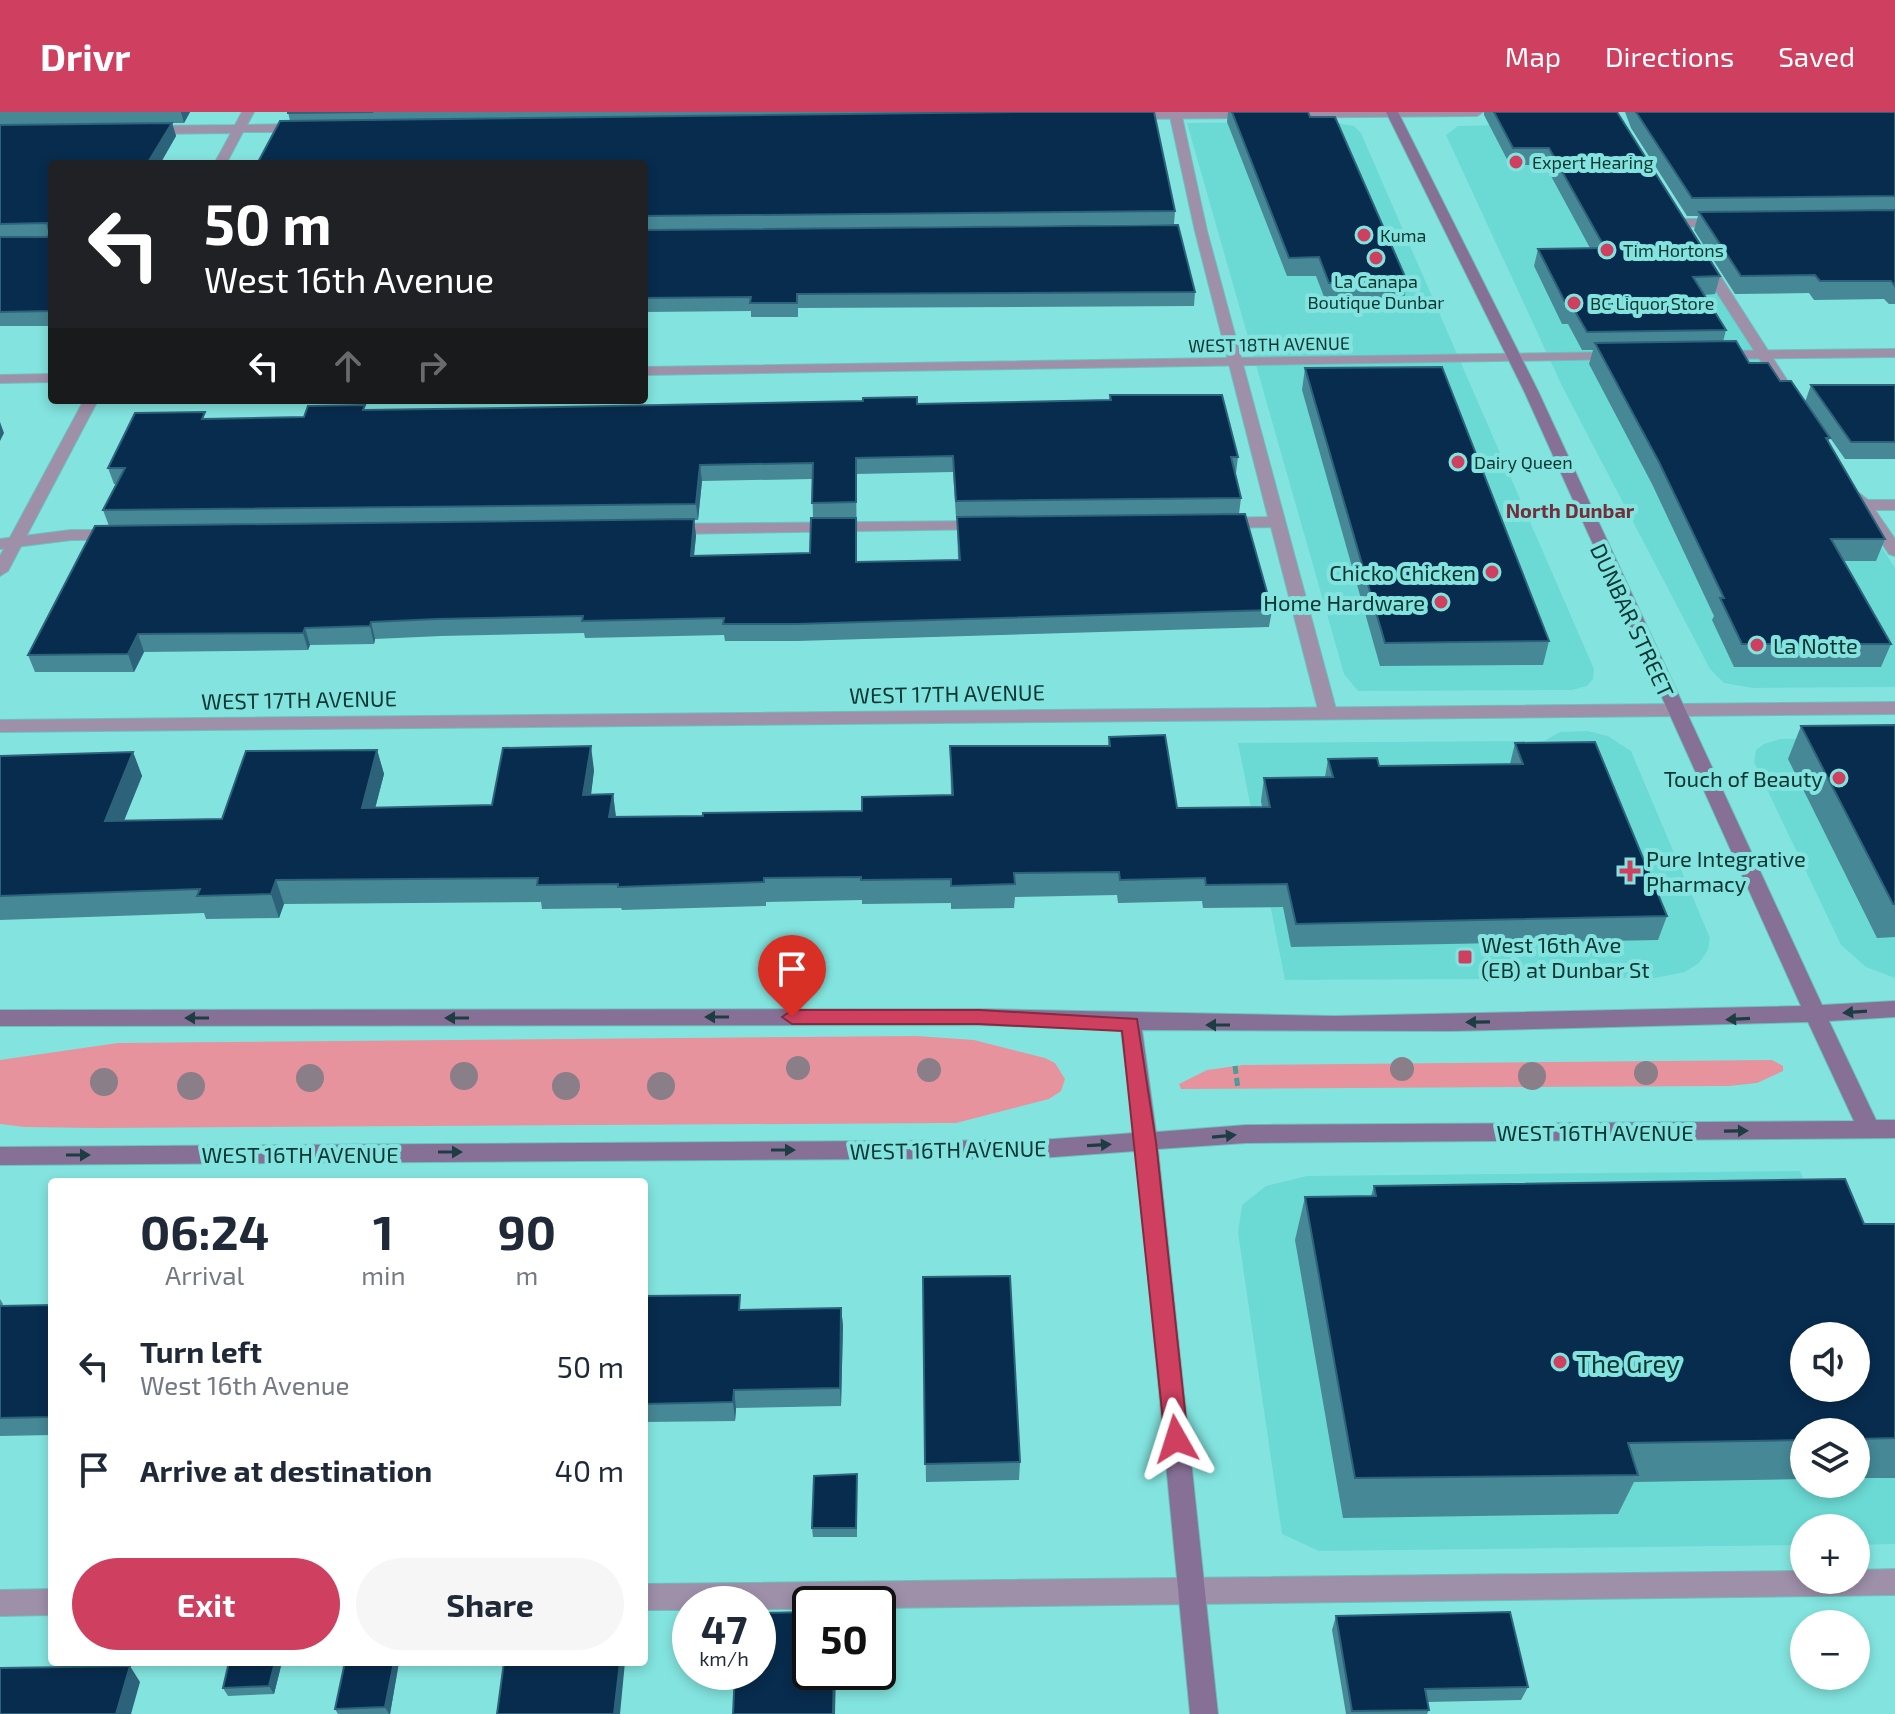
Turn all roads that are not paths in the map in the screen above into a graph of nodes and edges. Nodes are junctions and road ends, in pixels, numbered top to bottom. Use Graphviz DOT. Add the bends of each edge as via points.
graph roads {
  1 [pos="248,112"];
  2 [pos="1393,112"];
  3 [pos="1477,112"];
  4 [pos="1175,114"];
  5 [pos="1113,116"];
  6 [pos="309,128"];
  7 [pos="239,129"];
  8 [pos="138,130"];
  9 [pos="222,160"];
  10 [pos="1672,210"];
  11 [pos="1742,222"];
  12 [pos="1680,223"];
  13 [pos="1689,237"];
  14 [pos="1697,250"];
  15 [pos="1895,353"];
  16 [pos="1699,355"];
  17 [pos="1763,355"];
  18 [pos="1635,356"];
  19 [pos="1515,358"];
  20 [pos="1236,363"];
  21 [pos="648,371"];
  22 [pos="48,378"];
  23 [pos="0,379"];
  24 [pos="89,404"];
  25 [pos="1804,417"];
  26 [pos="1847,480"];
  27 [pos="1864,505"];
  28 [pos="1895,505"];
  29 [pos="1279,522"];
  30 [pos="1199,523"];
  31 [pos="993,526"];
  32 [pos="659,529"];
  33 [pos="135,535"];
  34 [pos="8,543"];
  35 [pos="1895,551"];
  36 [pos="0,571"];
  37 [pos="1895,708"];
  38 [pos="1674,710"];
  39 [pos="1328,713"];
  40 [pos="0,726"];
  41 [pos="1895,1009"];
  42 [pos="1815,1014"];
  43 [pos="0,1018"];
  44 [pos="1131,1024"];
  45 [pos="1895,1129"];
  46 [pos="1869,1130"];
  47 [pos="1146,1142"];
  48 [pos="0,1156"];
  49 [pos="1895,1582"];
  50 [pos="1192,1593"];
  51 [pos="648,1597"];
  52 [pos="48,1602"];
  53 [pos="0,1603"];
  54 [pos="1204,1714"];
  1 -- 7 [label="street"];
  2 -- 3 [label="street"];
  2 -- 4 [label="street"];
  2 -- 19 [label="main road, DUNBAR STREET"];
  4 -- 5 [label="street"];
  4 -- 20 [label="street" via="1193,231"];
  6 -- 7 [label="street"];
  7 -- 8 [label="street"];
  7 -- 9 [label="street"];
  10 -- 12 [label="street"];
  11 -- 12 [label="street"];
  12 -- 13 [label="street"];
  14 -- 17 [label="street"];
  15 -- 17 [label="street"];
  16 -- 17 [label="street"];
  17 -- 25 [label="street"];
  18 -- 19 [label="street, WEST 18TH AVENUE"];
  19 -- 20 [label="street, WEST 18TH AVENUE"];
  19 -- 38 [label="main road, DUNBAR STREET"];
  20 -- 21 [label="street, WEST 18TH AVENUE"];
  20 -- 29 [label="street"];
  22 -- 23 [label="street"];
  24 -- 34 [label="street"];
  26 -- 27 [label="street"];
  27 -- 28 [label="street"];
  27 -- 35 [label="street"];
  29 -- 30 [label="street"];
  29 -- 39 [label="street"];
  31 -- 32 [label="street"];
  33 -- 34 [label="street" via="71,535"];
  34 -- 36 [label="street"];
  37 -- 38 [label="street, WEST 17TH AVENUE"];
  38 -- 39 [label="street, WEST 17TH AVENUE"];
  38 -- 42 [label="main road, DUNBAR STREET"];
  39 -- 40 [label="street, WEST 17TH AVENUE"];
  41 -- 42 [label="main road, one-way"];
  42 -- 44 [label="main road, one-way" via="1717,1020"];
  42 -- 46 [label="main road, DUNBAR STREET"];
  44 -- 43 [label="main road, one-way" via="979,1017"];
  44 -- 47 [label="main road"];
  45 -- 46 [label="main road, WEST 16TH AVENUE"];
  47 -- 46 [label="main road, WEST 16TH AVENUE, one-way" via="1246,1134"];
  48 -- 47 [label="main road, WEST 16TH AVENUE, one-way" via="1040,1149"];
  47 -- 50 [label="main road"];
  49 -- 50 [label="street"];
  50 -- 51 [label="street"];
  50 -- 54 [label="main road"];
  52 -- 53 [label="street"];
}
